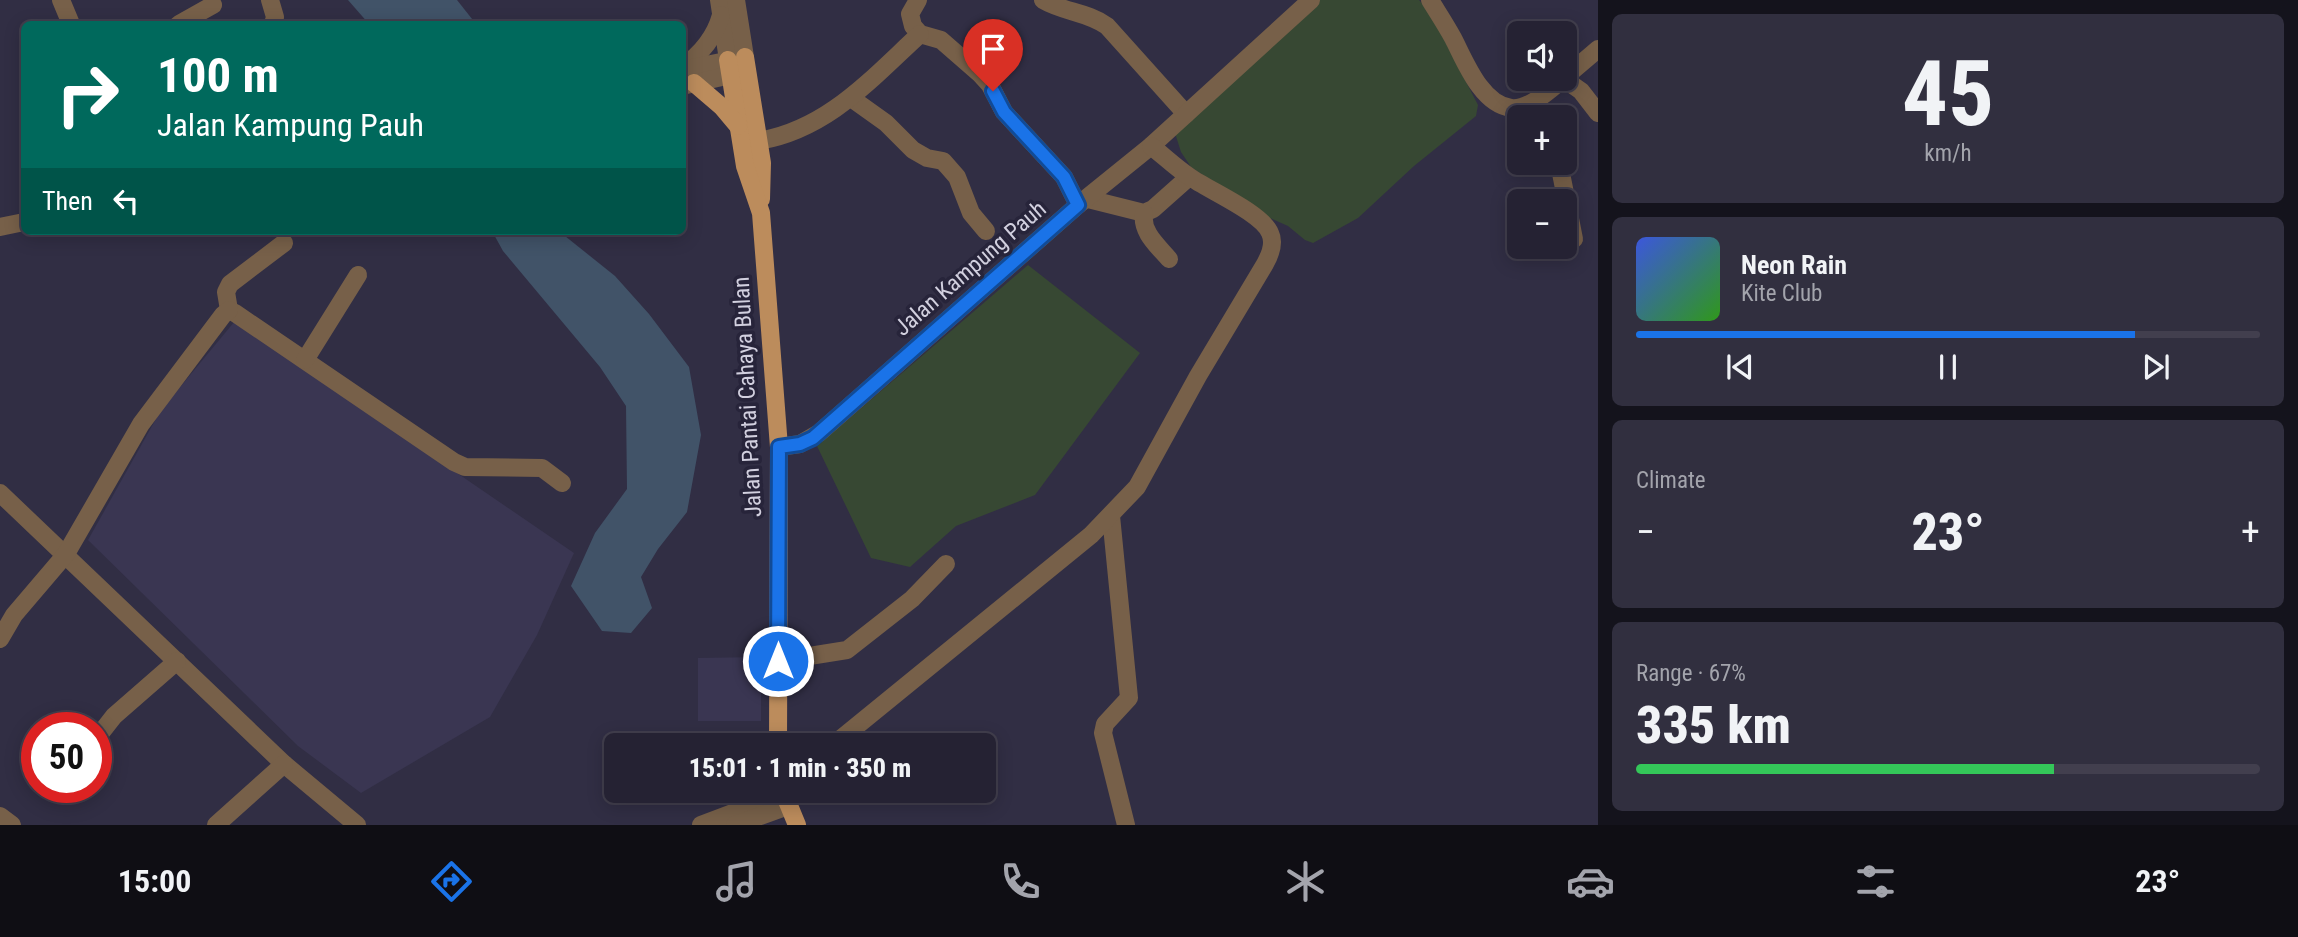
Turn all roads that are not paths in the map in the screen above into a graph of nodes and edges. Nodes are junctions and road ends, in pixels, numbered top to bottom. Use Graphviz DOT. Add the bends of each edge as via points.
graph roads {
  1 [pos="61,0"];
  2 [pos="270,0"];
  3 [pos="736,0"];
  4 [pos="918,0"];
  5 [pos="1043,0"];
  6 [pos="1430,0"];
  7 [pos="1308,1"];
  8 [pos="213,5"];
  9 [pos="720,7"];
  10 [pos="70,21"];
  11 [pos="184,21"];
  12 [pos="274,21"];
  13 [pos="920,34"];
  14 [pos="1595,57"];
  15 [pos="738,66"];
  16 [pos="1577,69"];
  17 [pos="686,75"];
  18 [pos="686,77"];
  19 [pos="686,78"];
  20 [pos="1577,88"];
  21 [pos="1549,91"];
  22 [pos="851,98"];
  23 [pos="1536,105"];
  24 [pos="1507,106"];
  25 [pos="1598,113"];
  26 [pos="1186,114"];
  27 [pos="740,137"];
  28 [pos="758,141"];
  29 [pos="1151,146"];
  30 [pos="1189,177"];
  31 [pos="1083,202"];
  32 [pos="758,206"];
  33 [pos="1144,213"];
  34 [pos="21,223"];
  35 [pos="0,227"];
  36 [pos="986,231"];
  37 [pos="284,243"];
  38 [pos="1169,259"];
  39 [pos="358,275"];
  40 [pos="229,310"];
  41 [pos="305,360"];
  42 [pos="779,447"];
  43 [pos="562,483"];
  44 [pos="0,493"];
  45 [pos="1111,516"];
  46 [pos="66,554"];
  47 [pos="946,564"];
  48 [pos="0,639"];
  49 [pos="177,661"];
  50 [pos="778,661"];
  51 [pos="112,719"];
  52 [pos="778,733"];
  53 [pos="848,733"];
  54 [pos="284,764"];
  55 [pos="767,803"];
  56 [pos="774,803"];
  57 [pos="788,803"];
  58 [pos="0,816"];
  59 [pos="12,825"];
  60 [pos="216,825"];
  61 [pos="357,825"];
  62 [pos="701,825"];
  63 [pos="735,825"];
  64 [pos="797,825"];
  65 [pos="1126,825"];
  1 -- 10 [label="street"];
  2 -- 12 [label="street"];
  3 -- 15 [label="street, Jalan Pantai Cahaya Bulan"];
  4 -- 13 [label="street" via="910,14"];
  5 -- 26 [label="street" via="1107,26"];
  6 -- 24 [label="street" via="1479,85"];
  7 -- 26 [label="street, Jalan Kampung Pauh"];
  8 -- 11 [label="street"];
  9 -- 15 [label="street, Jalan Pantai Cahaya Bulan"];
  9 -- 17 [label="street" via="712,38"];
  13 -- 22 [label="street"];
  13 -- 31 [label="street" via="941,40 981,74 1004,112"];
  14 -- 16 [label="street"];
  15 -- 18 [label="street"];
  15 -- 27 [label="main road, Jalan Pantai Cahaya Bulan"];
  15 -- 28 [label="main road, Jalan Pantai Cahaya Bulan"];
  19 -- 27 [label="main road" via="730,116"];
  20 -- 25 [label="street"];
  21 -- 23 [label="street"];
  22 -- 28 [label="street" via="807,127"];
  22 -- 36 [label="street" via="913,150 943,161 957,177 971,213"];
  26 -- 29 [label="street, Jalan Kampung Pauh"];
  27 -- 32 [label="main road, Jalan Pantai Cahaya Bulan"];
  28 -- 32 [label="main road, Jalan Pantai Cahaya Bulan" via="762,163"];
  29 -- 30 [label="street"];
  29 -- 31 [label="street, Jalan Kampung Pauh"];
  30 -- 33 [label="street"];
  30 -- 45 [label="street" via="1261,220 1270,232 1270,255 1136,487"];
  31 -- 33 [label="street"];
  31 -- 42 [label="street, Jalan Kampung Pauh" via="813,438"];
  32 -- 42 [label="main road, Jalan Pantai Cahaya Bulan"];
  33 -- 38 [label="street" via="1145,229"];
  34 -- 35 [label="street"];
  37 -- 40 [label="street" via="230,284 226,292"];
  39 -- 41 [label="street"];
  40 -- 41 [label="street"];
  40 -- 46 [label="street" via="141,424"];
  41 -- 43 [label="street" via="460,465 542,468"];
  42 -- 50 [label="main road, Jalan Pantai Cahaya Bulan"];
  44 -- 46 [label="street"];
  45 -- 53 [label="street"];
  45 -- 65 [label="street" via="1129,698 1105,724 1103,733"];
  46 -- 48 [label="street" via="14,615"];
  46 -- 49 [label="street"];
  47 -- 50 [label="street" via="912,599 847,650"];
  49 -- 51 [label="street"];
  49 -- 54 [label="street"];
  50 -- 52 [label="main road, Jalan Pantai Cahaya Bulan"];
  54 -- 60 [label="street"];
  54 -- 61 [label="street"];
  55 -- 62 [label="street"];
  56 -- 63 [label="street"];
  57 -- 64 [label="main road"];
  58 -- 59 [label="street"];
}
